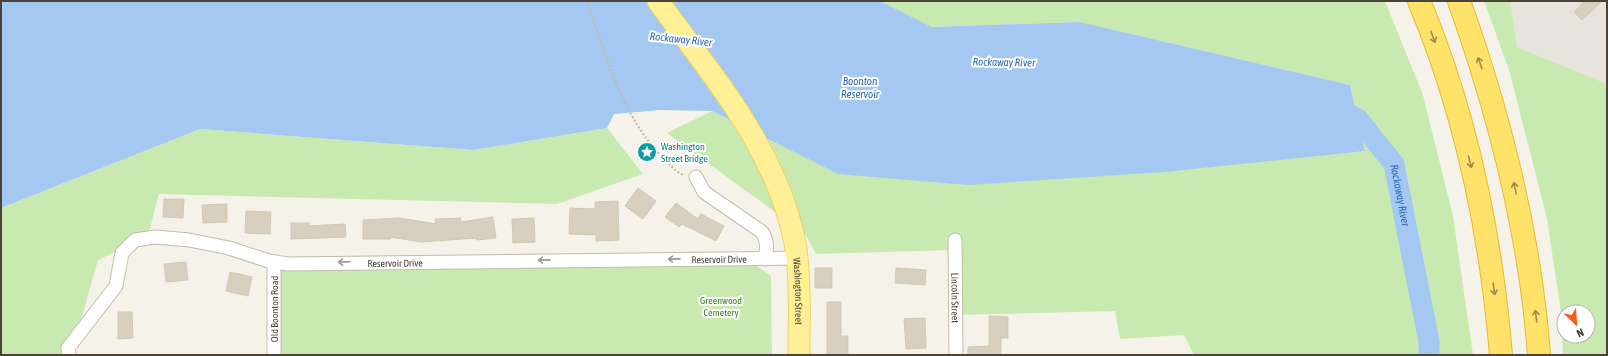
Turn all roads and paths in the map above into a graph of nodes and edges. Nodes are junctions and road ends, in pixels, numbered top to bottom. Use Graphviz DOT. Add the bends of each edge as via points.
graph roads {
  1 [pos="587,1"];
  2 [pos="658,1"];
  3 [pos="1418,1"];
  4 [pos="1459,1"];
  5 [pos="696,177"];
  6 [pos="956,240"];
  7 [pos="765,258"];
  8 [pos="797,258"];
  9 [pos="274,262"];
  10 [pos="69,355"];
  11 [pos="274,355"];
  12 [pos="800,355"];
  13 [pos="956,355"];
  14 [pos="1501,355"];
  15 [pos="1539,355"];
  1 -- 5 [label="path" via="620,94 633,118 655,149 680,174"];
  2 -- 8 [label="main road, Washington Street" via="756,140 781,192"];
  3 -- 14 [label="highway, one-way" via="1449,86 1472,168 1491,264"];
  15 -- 4 [label="highway, one-way" via="1526,243 1508,159 1485,76"];
  5 -- 7 [label="street" via="704,192 762,232 766,238"];
  6 -- 13 [label="street, Lincoln Street"];
  7 -- 8 [label="street, Reservoir Drive"];
  7 -- 9 [label="street, Reservoir Drive, one-way" via="288,264"];
  8 -- 12 [label="main road, Washington Street"];
  9 -- 10 [label="street, Reservoir Drive" via="229,248 189,240 155,237 135,240 122,253 116,286 68,348"];
  9 -- 11 [label="street, Old Boonton Road"];
}
